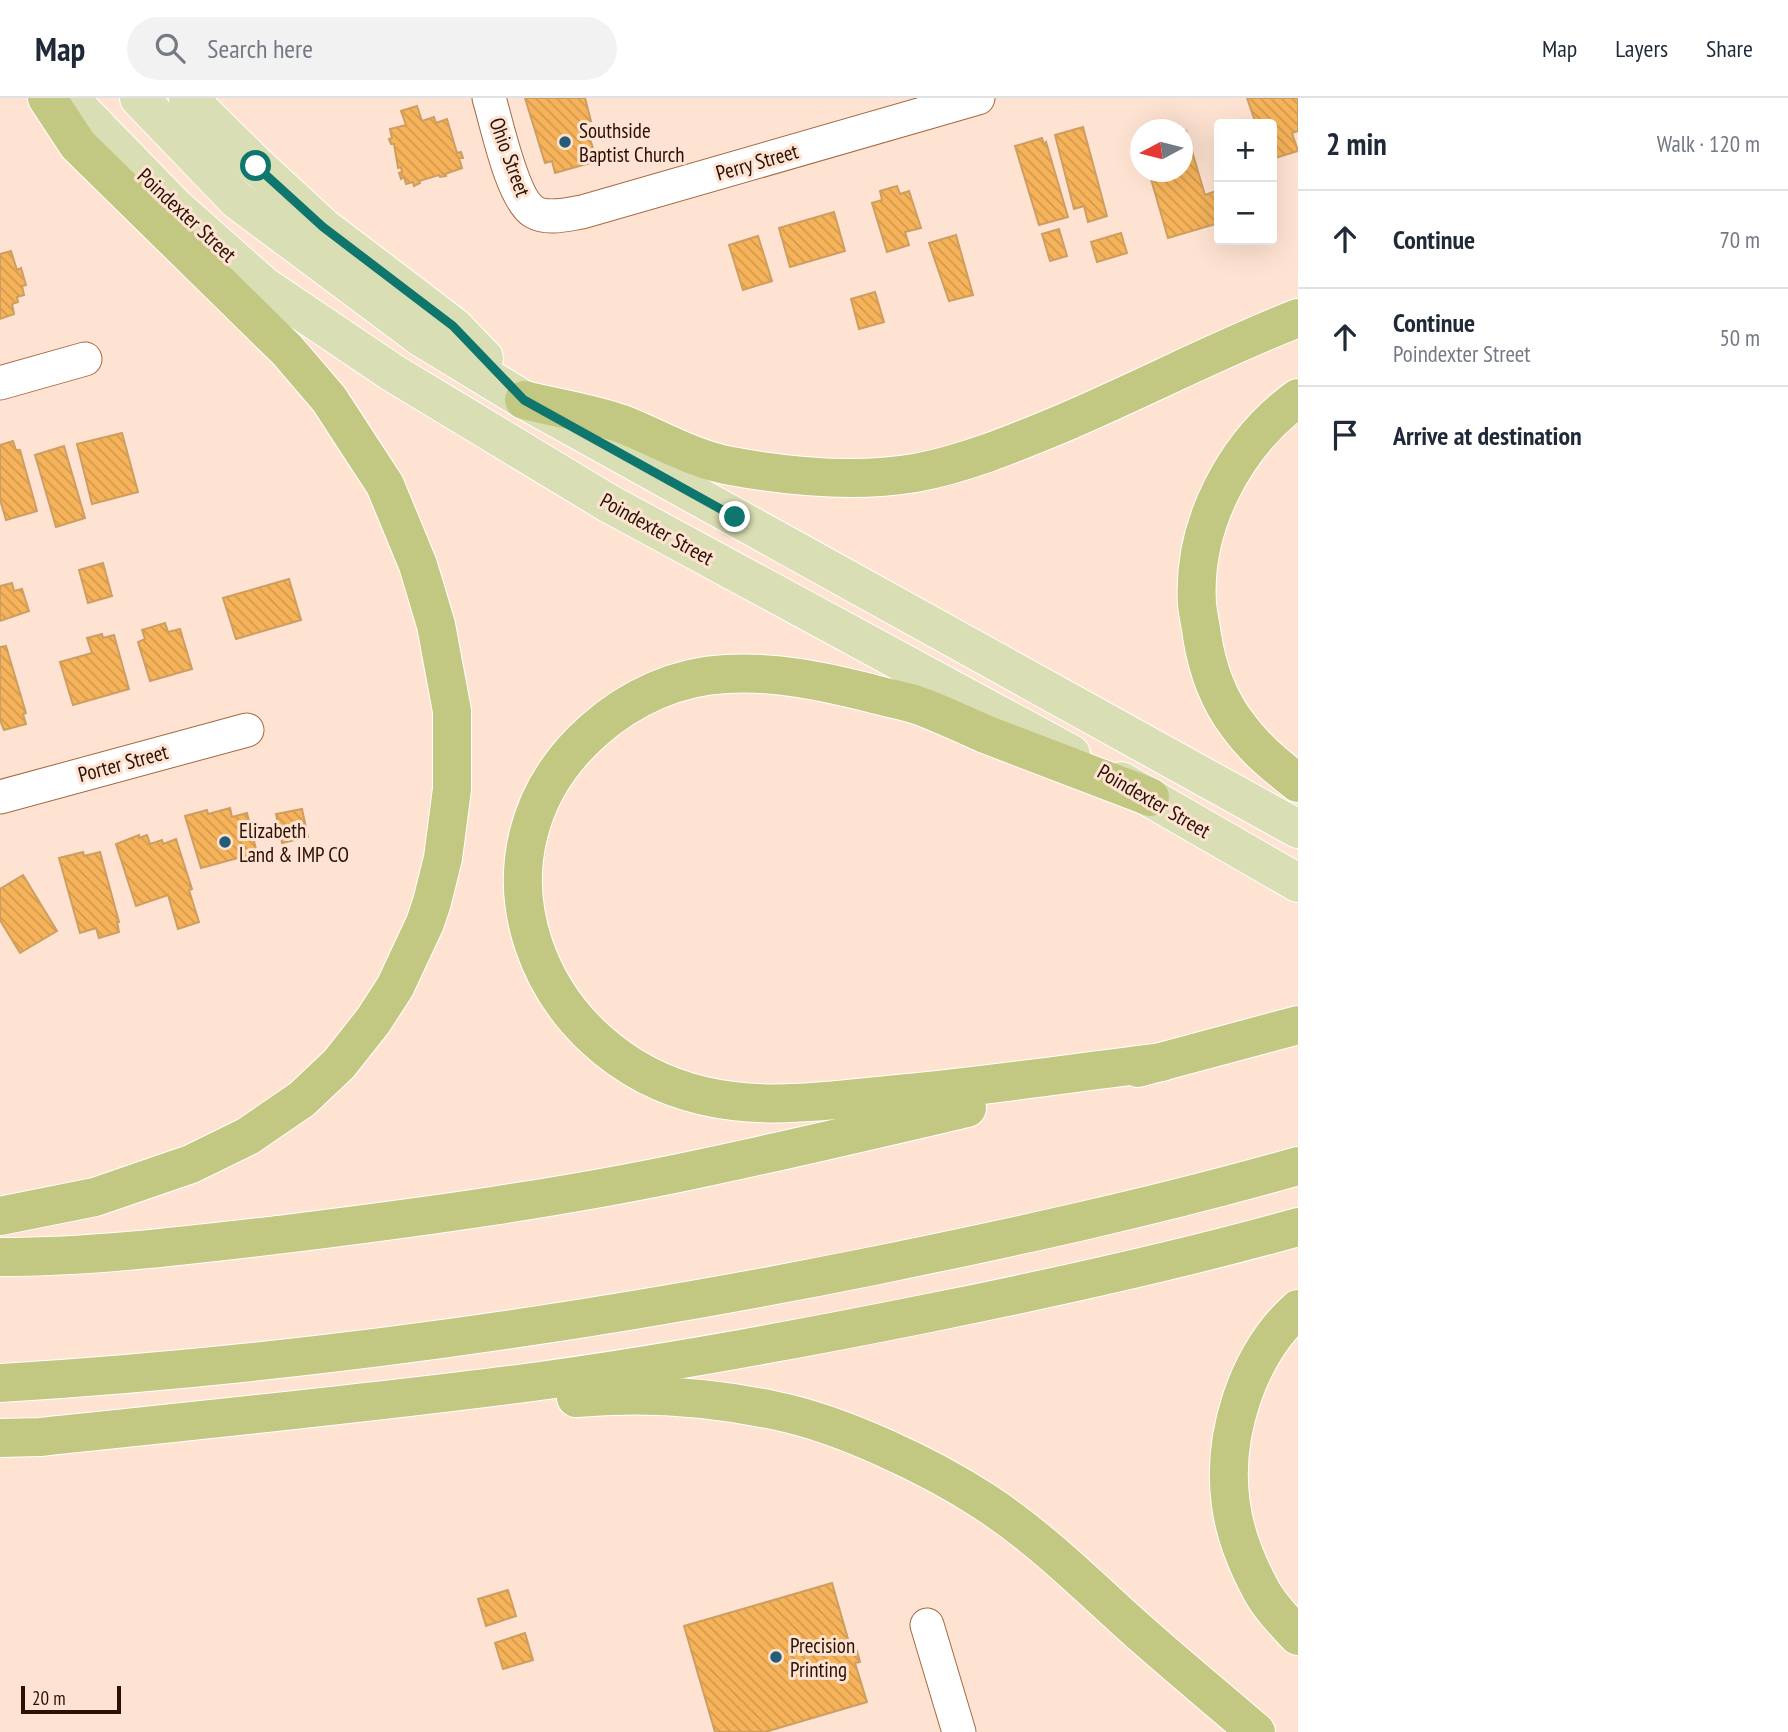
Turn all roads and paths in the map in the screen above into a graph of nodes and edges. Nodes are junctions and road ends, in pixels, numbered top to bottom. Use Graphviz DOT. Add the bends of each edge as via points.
graph roads {
  1 [pos="47,98"];
  2 [pos="69,98"];
  3 [pos="139,98"];
  4 [pos="188,98"];
  5 [pos="489,98"];
  6 [pos="978,98"];
  7 [pos="534,212"];
  8 [pos="1298,318"];
  9 [pos="85,359"];
  10 [pos="0,383"];
  11 [pos="1298,398"];
  12 [pos="524,400"];
  13 [pos="247,730"];
  14 [pos="1298,783"];
  15 [pos="0,797"];
  16 [pos="1150,797"];
  17 [pos="1298,829"];
  18 [pos="1298,883"];
  19 [pos="1298,1025"];
  20 [pos="1162,1062"];
  21 [pos="1298,1166"];
  22 [pos="0,1216"];
  23 [pos="1298,1227"];
  24 [pos="0,1257"];
  25 [pos="1298,1310"];
  26 [pos="0,1383"];
  27 [pos="295,1411"];
  28 [pos="0,1438"];
  29 [pos="927,1625"];
  30 [pos="1298,1636"];
  31 [pos="1152,1644"];
  32 [pos="959,1732"];
  33 [pos="1229,1732"];
  34 [pos="1256,1732"];
  1 -- 22 [label="highway" via="78,145 287,350 329,399 384,485 418,565 436,625 452,711 453,789 432,902 395,987 339,1064 302,1099 248,1136 191,1164 95,1197"];
  2 -- 16 [label="main road, Poindexter Street" via="175,207 264,286 393,373 608,503"];
  3 -- 12 [label="main road" via="237,200 422,338"];
  4 -- 12 [label="main road" via="323,227 453,326"];
  5 -- 7 [label="street, Ohio Street" via="514,182"];
  6 -- 7 [label="street, Perry Street" via="582,212 547,216"];
  8 -- 12 [label="highway" via="1002,449 914,473 843,478 727,465 620,424"];
  9 -- 10 [label="street"];
  11 -- 14 [label="highway" via="1257,434 1228,474 1204,536 1197,604 1206,661 1235,722 1257,750"];
  12 -- 17 [label="main road"];
  13 -- 15 [label="street, Porter Street"];
  16 -- 18 [label="main road, Poindexter Street"];
  16 -- 20 [label="highway" via="915,705 819,680 770,673 721,674 668,685 636,699 580,743 539,801 523,883 528,929 542,969 564,1007 583,1029 629,1066 706,1097 791,1105"];
  19 -- 20 [label="highway"];
  20 -- 24 [label="highway" via="697,1169 534,1199 232,1240"];
  21 -- 26 [label="highway" via="989,1242 738,1293 323,1354"];
  23 -- 27 [label="highway" via="1033,1292 809,1337 565,1377"];
  25 -- 30 [label="highway" via="1284,1322 1256,1366 1242,1398 1230,1460 1230,1503 1246,1558 1263,1593"];
  27 -- 28 [label="highway"];
  27 -- 31 [label="highway" via="619,1395 719,1401 779,1411 877,1446 986,1502 1048,1550"];
  29 -- 32 [label="street"];
  31 -- 33 [label="highway" via="1206,1712"];
  31 -- 34 [label="highway"];
}
